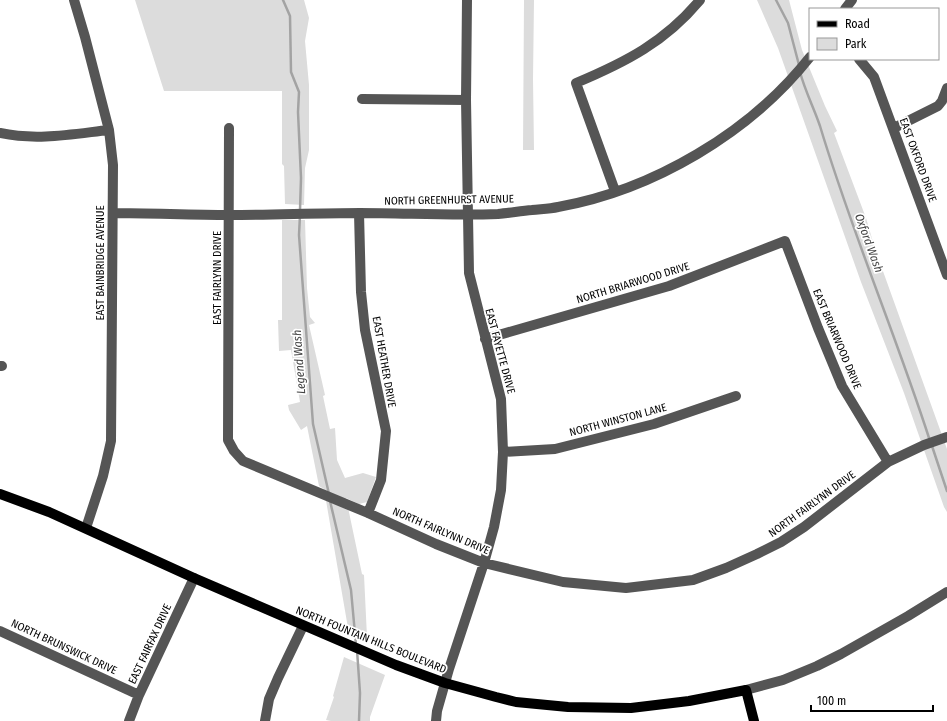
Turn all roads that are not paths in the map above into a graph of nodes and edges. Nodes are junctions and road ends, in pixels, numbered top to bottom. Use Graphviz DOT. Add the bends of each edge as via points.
graph roads {
  1 [pos="74,0"];
  2 [pos="466,0"];
  3 [pos="700,0"];
  4 [pos="852,0"];
  5 [pos="846,8"];
  6 [pos="809,58"];
  7 [pos="859,60"];
  8 [pos="947,88"];
  9 [pos="362,98"];
  10 [pos="466,100"];
  11 [pos="229,128"];
  12 [pos="894,128"];
  13 [pos="110,130"];
  14 [pos="0,133"];
  15 [pos="615,191"];
  16 [pos="112,213"];
  17 [pos="359,213"];
  18 [pos="467,214"];
  19 [pos="229,215"];
  20 [pos="785,241"];
  21 [pos="945,262"];
  22 [pos="947,274"];
  23 [pos="485,339"];
  24 [pos="736,396"];
  25 [pos="227,429"];
  26 [pos="947,437"];
  27 [pos="503,452"];
  28 [pos="888,462"];
  29 [pos="0,494"];
  30 [pos="368,513"];
  31 [pos="86,528"];
  32 [pos="484,563"];
  33 [pos="194,578"];
  34 [pos="947,592"];
  35 [pos="303,626"];
  36 [pos="1,634"];
  37 [pos="445,683"];
  38 [pos="746,690"];
  39 [pos="139,695"];
  40 [pos="129,721"];
  41 [pos="265,721"];
  42 [pos="436,721"];
  43 [pos="754,721"];
  1 -- 13 [label="street, EAST BAINBRIDGE AVENUE"];
  2 -- 10 [label="street, EAST FAYETTE DRIVE"];
  3 -- 15 [label="street" via="687,16 645,49 612,68 576,83"];
  4 -- 5 [label="street"];
  6 -- 15 [label="street, NORTH GREENHURST AVENUE" via="771,100 712,145 668,170"];
  7 -- 12 [label="street, EAST OXFORD DRIVE" via="874,77"];
  8 -- 12 [label="street" via="938,106"];
  9 -- 10 [label="street"];
  10 -- 18 [label="street, EAST FAYETTE DRIVE"];
  11 -- 19 [label="street, EAST FAIRLYNN DRIVE"];
  12 -- 21 [label="street, EAST OXFORD DRIVE"];
  13 -- 14 [label="street" via="41,138"];
  13 -- 16 [label="street, EAST BAINBRIDGE AVENUE" via="113,165"];
  15 -- 18 [label="street, NORTH GREENHURST AVENUE" via="557,207 500,214"];
  16 -- 19 [label="street, NORTH GREENHURST AVENUE"];
  16 -- 31 [label="street, EAST BAINBRIDGE AVENUE" via="111,441"];
  17 -- 18 [label="street, NORTH GREENHURST AVENUE"];
  17 -- 19 [label="street, NORTH GREENHURST AVENUE"];
  17 -- 30 [label="street, EAST HEATHER DRIVE" via="361,292 365,330 386,431 381,480"];
  18 -- 23 [label="street, EAST FAYETTE DRIVE" via="469,273"];
  19 -- 25 [label="street, EAST FAIRLYNN DRIVE"];
  20 -- 23 [label="street, NORTH BRIARWOOD DRIVE" via="669,286"];
  20 -- 28 [label="street, EAST BRIARWOOD DRIVE" via="842,386"];
  21 -- 22 [label="street, EAST OXFORD DRIVE"];
  23 -- 27 [label="street, EAST FAYETTE DRIVE" via="501,399"];
  24 -- 27 [label="street, NORTH WINSTON LANE" via="654,424 555,449"];
  25 -- 30 [label="street, NORTH FAIRLYNN DRIVE" via="228,440 243,461"];
  26 -- 28 [label="street, NORTH FAIRLYNN DRIVE"];
  27 -- 32 [label="street, EAST FAYETTE DRIVE" via="501,490"];
  28 -- 32 [label="street, NORTH FAIRLYNN DRIVE" via="782,542 693,580 626,588 563,582"];
  29 -- 31 [label="main road, NORTH FOUNTAIN HILLS BOULEVARD"];
  30 -- 32 [label="street, NORTH FAIRLYNN DRIVE"];
  31 -- 33 [label="main road, NORTH FOUNTAIN HILLS BOULEVARD"];
  32 -- 37 [label="street, EAST FAYETTE DRIVE"];
  33 -- 35 [label="main road, NORTH FOUNTAIN HILLS BOULEVARD"];
  33 -- 39 [label="street, EAST FAIRFAX DRIVE"];
  34 -- 38 [label="street, NORTH FOUNTAIN HILLS BOULEVARD" via="817,666 788,678"];
  35 -- 37 [label="main road, NORTH FOUNTAIN HILLS BOULEVARD" via="396,666"];
  35 -- 41 [label="street" via="269,699"];
  36 -- 39 [label="street, NORTH BRUNSWICK DRIVE"];
  37 -- 38 [label="main road, NORTH FOUNTAIN HILLS BOULEVARD" via="516,702 595,708 631,708 689,701"];
  37 -- 42 [label="street, EAST FAYETTE DRIVE"];
  38 -- 43 [label="main road"];
  39 -- 40 [label="street, EAST FAIRFAX DRIVE"];
}
